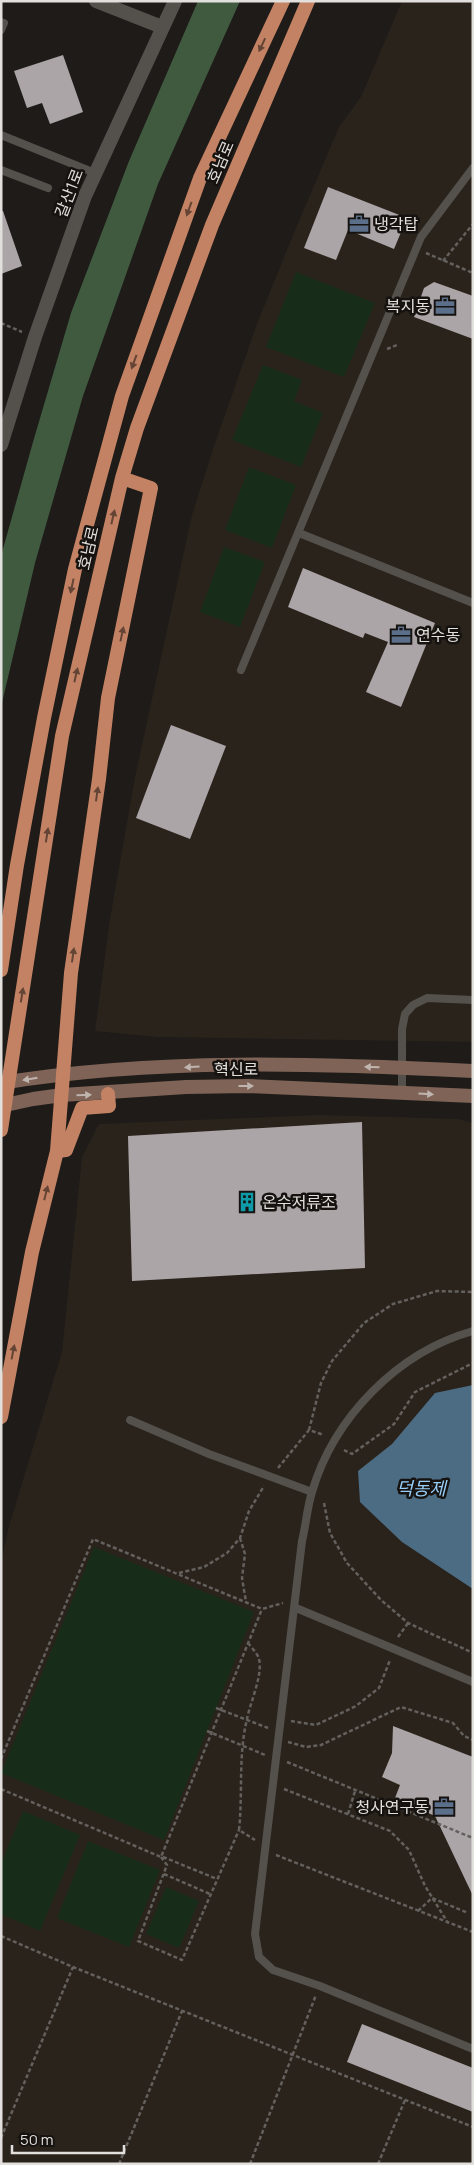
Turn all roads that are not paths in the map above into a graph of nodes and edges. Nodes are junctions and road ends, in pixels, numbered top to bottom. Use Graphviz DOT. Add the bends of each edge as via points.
graph roads {
  1 [pos="96,1"];
  2 [pos="175,1"];
  3 [pos="283,1"];
  4 [pos="308,1"];
  5 [pos="1,22"];
  6 [pos="162,27"];
  7 [pos="1,30"];
  8 [pos="1,135"];
  9 [pos="473,168"];
  10 [pos="1,170"];
  11 [pos="95,173"];
  12 [pos="48,188"];
  13 [pos="1,446"];
  14 [pos="122,478"];
  15 [pos="299,534"];
  16 [pos="473,603"];
  17 [pos="242,670"];
  18 [pos="1,970"];
  19 [pos="473,1000"];
  20 [pos="403,1068"];
  21 [pos="473,1071"];
  22 [pos="63,1073"];
  23 [pos="1,1083"];
  24 [pos="402,1093"];
  25 [pos="108,1094"];
  26 [pos="62,1095"];
  27 [pos="473,1096"];
  28 [pos="1,1106"];
  29 [pos="1,1130"];
  30 [pos="57,1151"];
  31 [pos="473,1331"];
  32 [pos="1,1417"];
  33 [pos="130,1420"];
  34 [pos="312,1492"];
  35 [pos="296,1608"];
  36 [pos="473,1682"];
  37 [pos="473,2049"];
  1 -- 6 [label="street"];
  2 -- 6 [label="street, 갈산1로"];
  3 -- 18 [label="highway, 호남로, one-way" via="200,178 122,396 73,579 40,738"];
  4 -- 14 [label="highway, 호남로" via="212,225 137,428"];
  5 -- 7 [label="lane" via="4,23"];
  6 -- 11 [label="street, 갈산1로"];
  8 -- 11 [label="lane"];
  9 -- 15 [label="lane" via="420,237"];
  10 -- 12 [label="lane"];
  11 -- 13 [label="street, 갈산1로" via="35,337"];
  22 -- 14 [label="highway, one-way" via="71,973 108,698 152,488"];
  29 -- 14 [label="highway, 호남로, one-way" via="62,736"];
  15 -- 16 [label="lane"];
  15 -- 17 [label="lane"];
  19 -- 20 [label="lane" via="427,998 412,1005 405,1014 402,1029"];
  20 -- 21 [label="main road, 혁신로"];
  20 -- 22 [label="main road, 혁신로, one-way" via="247,1064"];
  20 -- 24 [label="lane"];
  22 -- 23 [label="main road, 혁신로, one-way"];
  22 -- 26 [label="highway"];
  25 -- 24 [label="main road, 혁신로, one-way" via="186,1087 248,1086"];
  24 -- 27 [label="main road, 혁신로, one-way"];
  26 -- 25 [label="main road, 혁신로, one-way"];
  25 -- 30 [label="highway" via="110,1106 82,1108 66,1150"];
  26 -- 28 [label="main road, 혁신로"];
  26 -- 30 [label="highway"];
  32 -- 30 [label="highway, one-way" via="32,1252"];
  31 -- 34 [label="lane" via="454,1336 407,1362 372,1391 328,1451"];
  33 -- 34 [label="lane" via="209,1454"];
  34 -- 35 [label="lane" via="302,1541"];
  35 -- 36 [label="lane"];
  35 -- 37 [label="lane" via="255,1934 259,1957 274,1970"];
}
